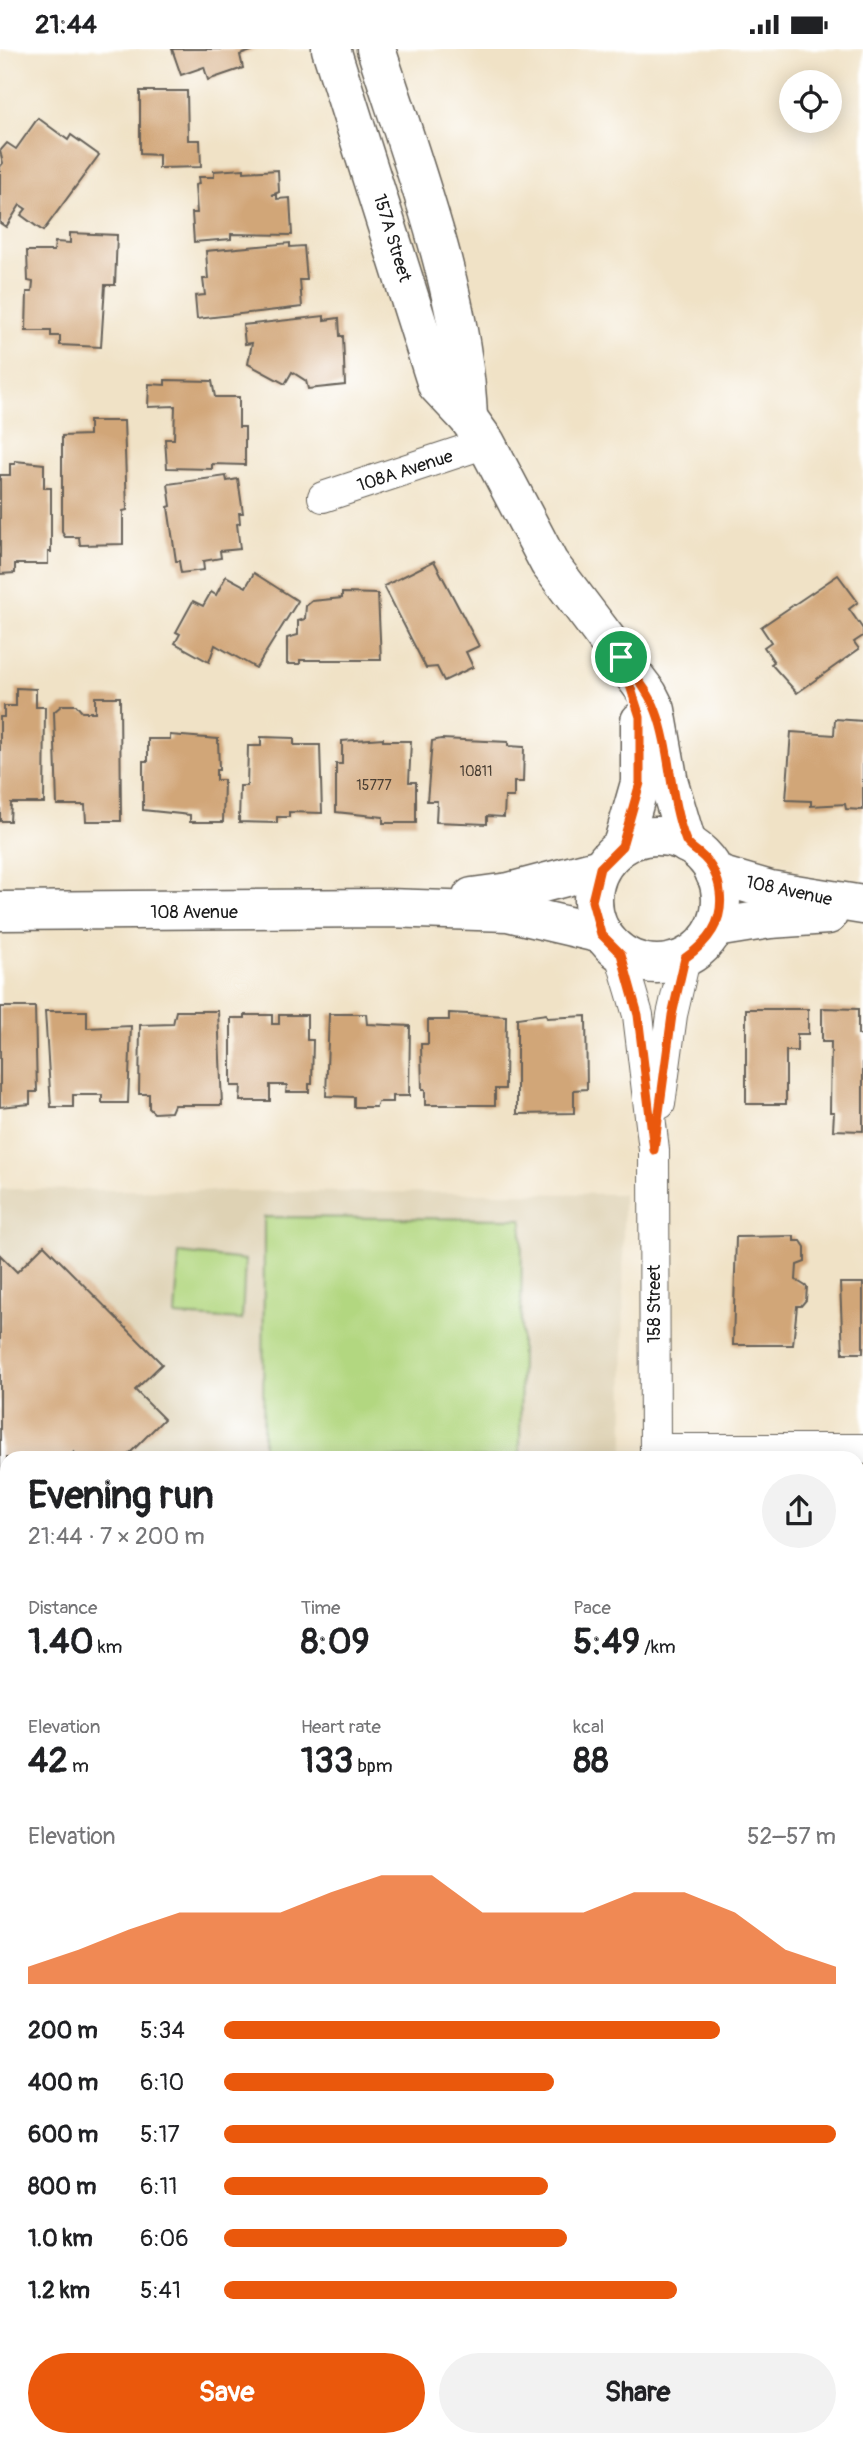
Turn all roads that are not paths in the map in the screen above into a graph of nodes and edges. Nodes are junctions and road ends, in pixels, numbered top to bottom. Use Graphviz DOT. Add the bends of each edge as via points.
graph roads {
  1 [pos="331,49"];
  2 [pos="376,49"];
  3 [pos="477,431"];
  4 [pos="323,497"];
  5 [pos="621,657"];
  6 [pos="687,844"];
  7 [pos="611,857"];
  8 [pos="715,874"];
  9 [pos="863,905"];
  10 [pos="387,908"];
  11 [pos="0,911"];
  12 [pos="863,913"];
  13 [pos="715,928"];
  14 [pos="611,944"];
  15 [pos="685,958"];
  16 [pos="654,1150"];
  17 [pos="863,1449"];
  18 [pos="655,1451"];
  19 [pos="780,1451"];
  1 -- 3 [label="street, 157A Street" via="437,385"];
  2 -- 3 [label="street, 157A Street" via="433,225"];
  3 -- 4 [label="street, 108A Avenue"];
  3 -- 5 [label="street, 157A Street" via="548,563"];
  5 -- 6 [label="street, 157A Street" via="656,711 669,783"];
  5 -- 7 [label="street, 157A Street" via="640,717 640,783"];
  6 -- 7 [label="street" via="655,836"];
  6 -- 8 [label="street" via="704,856"];
  7 -- 10 [label="street, 108 Avenue" via="509,892"];
  7 -- 14 [label="street" via="592,901"];
  8 -- 9 [label="street, 108 Avenue" via="770,890"];
  8 -- 13 [label="street" via="720,910"];
  10 -- 11 [label="street, 108 Avenue"];
  10 -- 14 [label="street, 108 Avenue" via="508,912"];
  12 -- 13 [label="street, 108 Avenue"];
  13 -- 15 [label="street" via="703,946"];
  14 -- 15 [label="street" via="652,965"];
  14 -- 16 [label="street, 158 Street" via="638,1015"];
  15 -- 16 [label="street, 158 Street" via="672,1015"];
  16 -- 18 [label="street, 158 Street"];
  17 -- 19 [label="street"];
}
